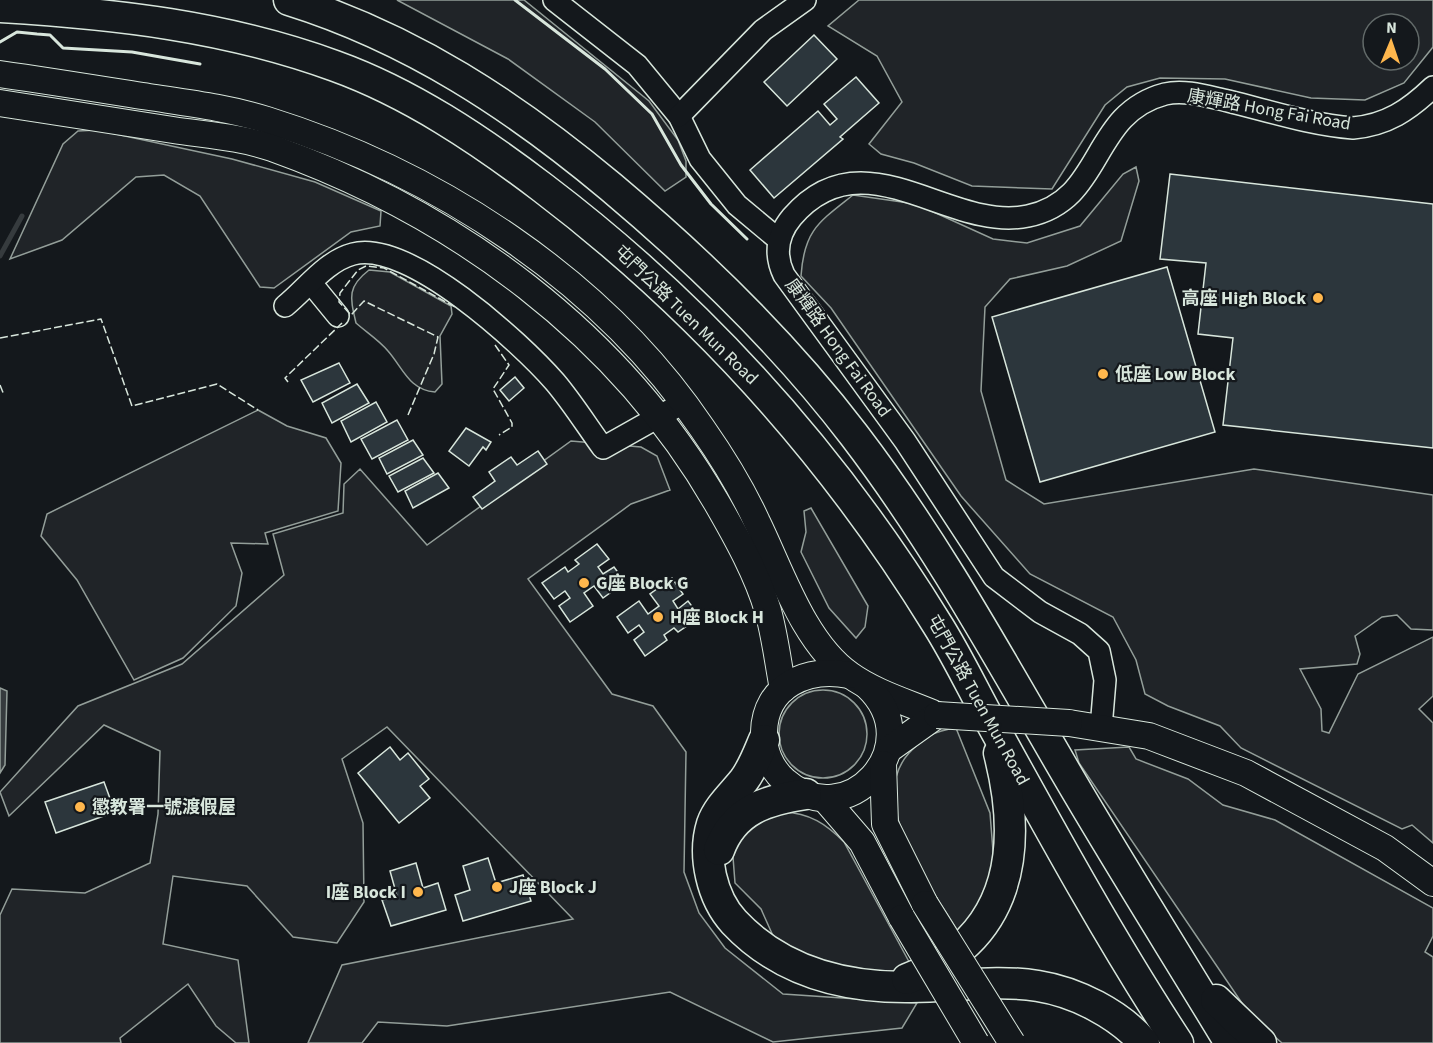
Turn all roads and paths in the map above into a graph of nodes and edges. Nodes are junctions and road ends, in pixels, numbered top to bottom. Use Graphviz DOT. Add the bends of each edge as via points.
graph roads {
  1 [pos="289,0"];
  2 [pos="554,0"];
  3 [pos="805,0"];
  4 [pos="0,7"];
  5 [pos="0,74"];
  6 [pos="1433,87"];
  7 [pos="0,103"];
  8 [pos="679,116"];
  9 [pos="779,240"];
  10 [pos="311,283"];
  11 [pos="285,306"];
  12 [pos="338,316"];
  13 [pos="683,403"];
  14 [pos="659,417"];
  15 [pos="857,679"];
  16 [pos="783,689"];
  17 [pos="938,715"];
  18 [pos="990,721"];
  19 [pos="1101,728"];
  20 [pos="764,740"];
  21 [pos="886,757"];
  22 [pos="815,796"];
  23 [pos="711,870"];
  24 [pos="1429,880"];
  25 [pos="1185,968"];
  26 [pos="860,984"];
  27 [pos="976,1043"];
  28 [pos="1012,1043"];
  29 [pos="1144,1043"];
  30 [pos="1179,1043"];
  31 [pos="1230,1043"];
  32 [pos="1261,1043"];
  1 -- 25 [label="highway" via="334,14 396,41 457,74 518,114 637,209 758,324 854,435 938,553 1116,858"];
  2 -- 8 [label="street" via="637,65"];
  3 -- 8 [label="street" via="763,30"];
  4 -- 18 [label="highway, 屯門公路 Tuen Mun Road" via="119,15 198,27 275,46 340,67 405,98 504,158 648,273 712,334 791,420 899,564 940,628"];
  5 -- 13 [label="main road" via="266,119 403,175 468,211 543,263 631,342"];
  6 -- 9 [label="street, 康輝路 Hong Fai Road" via="1394,118 1353,128 1196,94 1166,93 1138,106 1116,124 1080,184 1044,211 1017,218 990,218 904,188 854,185 809,201 789,220"];
  7 -- 14 [label="main road" via="270,147 402,206 494,261 547,302 612,362"];
  8 -- 9 [label="street" via="700,159 737,205"];
  9 -- 19 [label="street, 康輝路 Hong Fai Road" via="778,263 784,275 885,412 994,578 1040,612 1080,634 1099,651 1105,680"];
  10 -- 11 [label="street"];
  10 -- 12 [label="street"];
  10 -- 14 [label="street" via="352,254 385,255 429,276 484,314 554,381 603,448"];
  13 -- 14 [label="street"];
  13 -- 15 [label="main road" via="745,499 804,620 828,655"];
  14 -- 16 [label="main road" via="709,490 757,583 767,609"];
  15 -- 16 [label="main road" via="832,671 814,672"];
  15 -- 17 [label="main road"];
  15 -- 21 [label="main road" via="885,708 890,723"];
  16 -- 20 [label="main road" via="768,709"];
  17 -- 19 [label="main road, bridge"];
  17 -- 21 [label="main road"];
  18 -- 26 [label="highway" via="1002,766 1011,839 1005,881 990,916 967,943 933,968 906,980"];
  18 -- 30 [label="highway, 屯門公路 Tuen Mun Road"];
  19 -- 24 [label="main road" via="1149,736 1246,773 1385,848"];
  20 -- 22 [label="main road" via="778,775 791,786"];
  20 -- 23 [label="highway" via="752,768 712,825"];
  21 -- 22 [label="main road" via="872,779 858,790 840,796"];
  21 -- 28 [label="main road, bridge" via="882,792 885,824 925,904"];
  22 -- 23 [label="highway" via="763,802 741,816 722,840"];
  22 -- 27 [label="main road, bridge" via="862,842"];
  23 -- 26 [label="highway" via="720,904 762,947 809,973"];
  25 -- 31 [label="highway"];
  25 -- 32 [label="highway"];
  26 -- 29 [label="highway" via="913,987 986,982 1041,986 1093,1005"];
}
